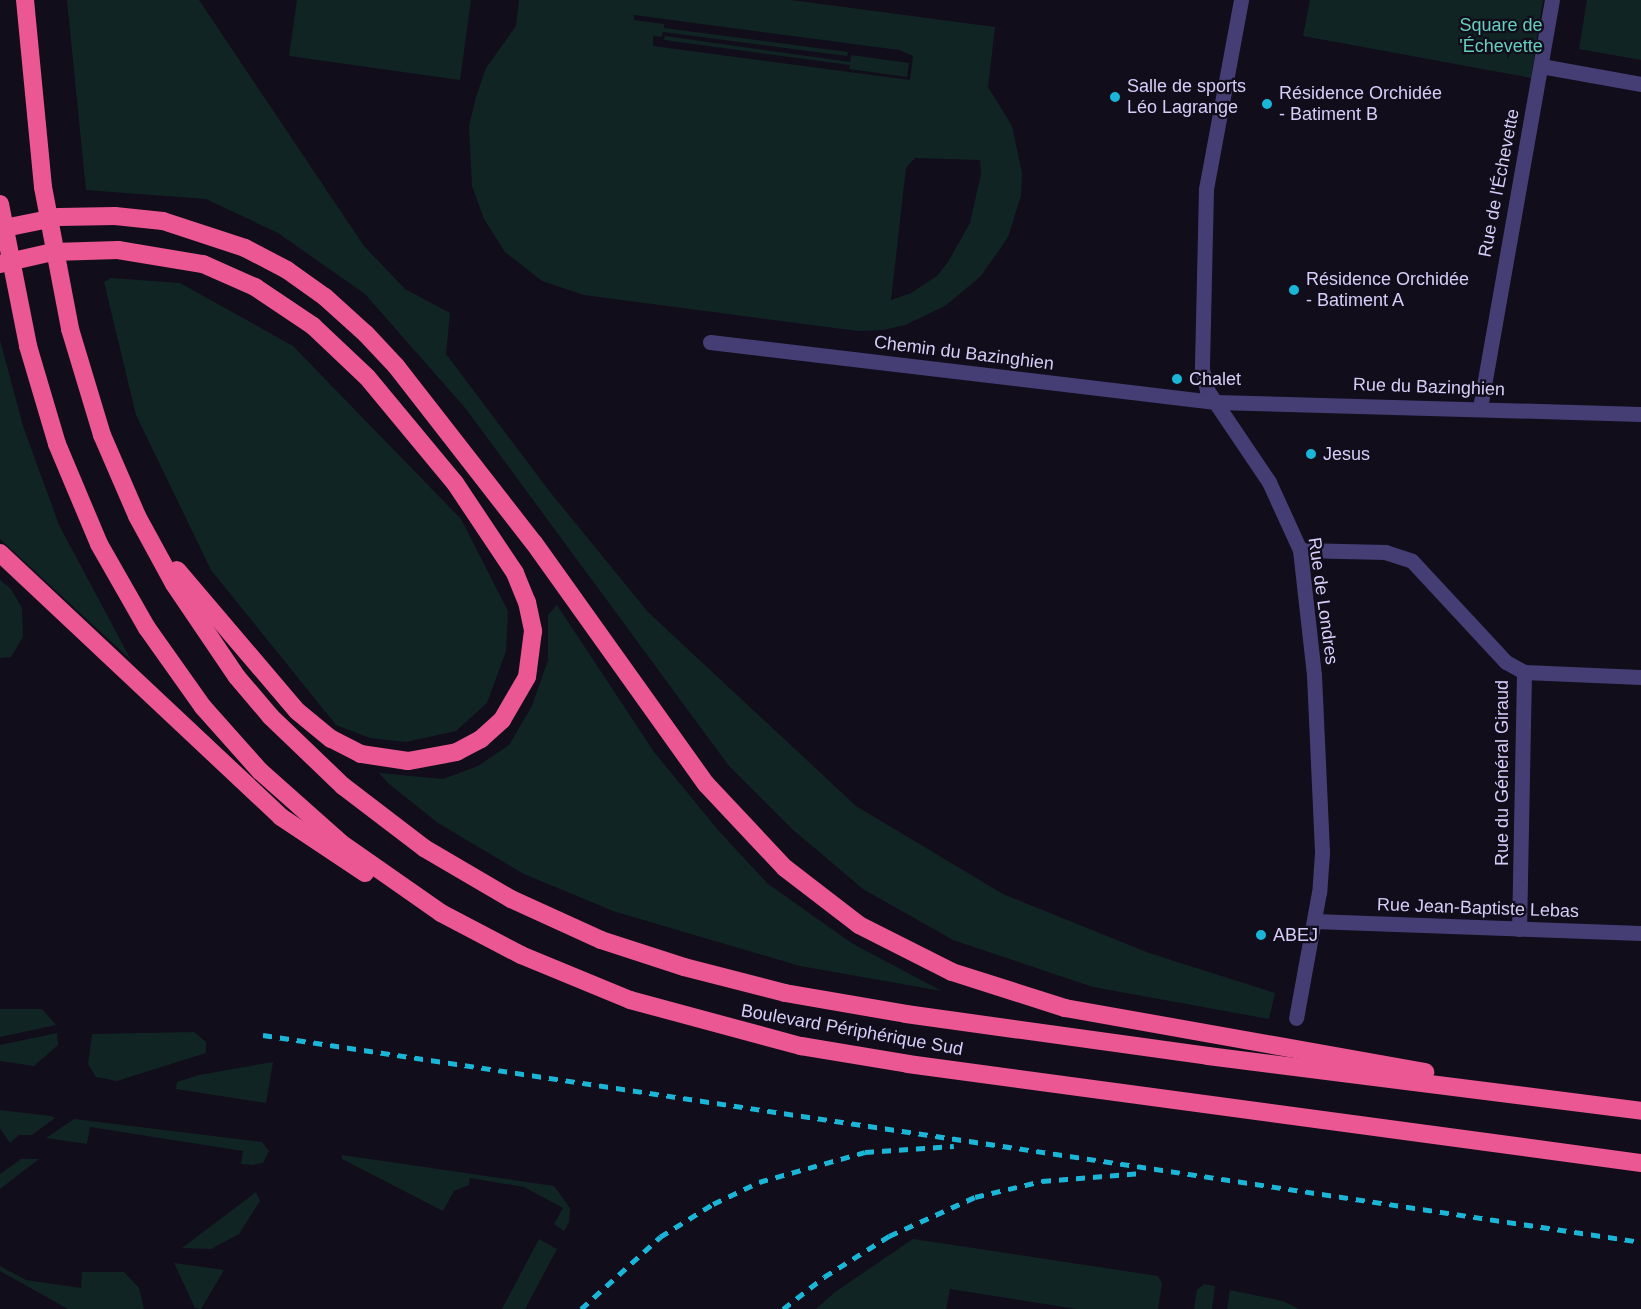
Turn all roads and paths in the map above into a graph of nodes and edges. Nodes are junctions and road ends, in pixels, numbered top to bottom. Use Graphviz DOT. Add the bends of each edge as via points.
graph roads {
  1 [pos="25,0"];
  2 [pos="1241,0"];
  3 [pos="1552,0"];
  4 [pos="1541,66"];
  5 [pos="1641,84"];
  6 [pos="0,204"];
  7 [pos="0,229"];
  8 [pos="0,264"];
  9 [pos="710,342"];
  10 [pos="1215,402"];
  11 [pos="1480,408"];
  12 [pos="1641,414"];
  13 [pos="137,516"];
  14 [pos="1299,550"];
  15 [pos="0,553"];
  16 [pos="1524,672"];
  17 [pos="1641,676"];
  18 [pos="441,913"];
  19 [pos="1314,921"];
  20 [pos="1520,929"];
  21 [pos="1641,933"];
  22 [pos="1296,1018"];
  23 [pos="1355,1067"];
  24 [pos="1633,1110"];
  25 [pos="1641,1163"];
  1 -- 13 [label="highway" via="43,187 69,329 102,435"];
  2 -- 10 [label="street, Rue de Londres" via="1205,206 1202,369"];
  3 -- 4 [label="street, Rue de l'Échevette"];
  4 -- 5 [label="street"];
  4 -- 11 [label="street, Rue de l'Échevette"];
  6 -- 18 [label="highway, Boulevard Périphérique Sud" via="28,346 57,444 99,544 147,628 203,707 260,771 341,843"];
  7 -- 23 [label="highway, bridge" via="59,217 116,216 163,221 246,248 326,297 396,366 527,534 706,784 740,824 827,903 908,953 1007,993 1123,1022"];
  8 -- 13 [label="highway, bridge" via="53,252 118,250 193,261 255,287 313,326 367,377 455,483 515,573 533,631 530,663 522,689 506,714 481,739 445,757 394,761 344,747 297,711 269,683"];
  9 -- 10 [label="street, Chemin du Bazinghien"];
  10 -- 11 [label="street, Rue du Bazinghien"];
  10 -- 14 [label="street, Rue de Londres" via="1269,482"];
  11 -- 12 [label="street, Rue du Bazinghien"];
  13 -- 23 [label="highway" via="206,635 258,701 305,750 382,818 424,848 550,918 638,953 785,993 906,1014 1219,1057"];
  14 -- 16 [label="street, Rue du Général Giraud" via="1385,552 1412,561 1506,662"];
  14 -- 19 [label="street, Rue de Londres" via="1314,675 1320,806 1321,874"];
  15 -- 18 [label="highway" via="281,818 344,861"];
  16 -- 17 [label="street"];
  16 -- 20 [label="street, Rue du Général Giraud"];
  18 -- 25 [label="highway, Boulevard Périphérique Sud" via="570,978 738,1031 908,1064"];
  19 -- 20 [label="street, Rue Jean-Baptiste Lebas"];
  19 -- 22 [label="street, Rue de Londres"];
  20 -- 21 [label="street, Rue Jean-Baptiste Lebas"];
  23 -- 24 [label="highway"];
}
